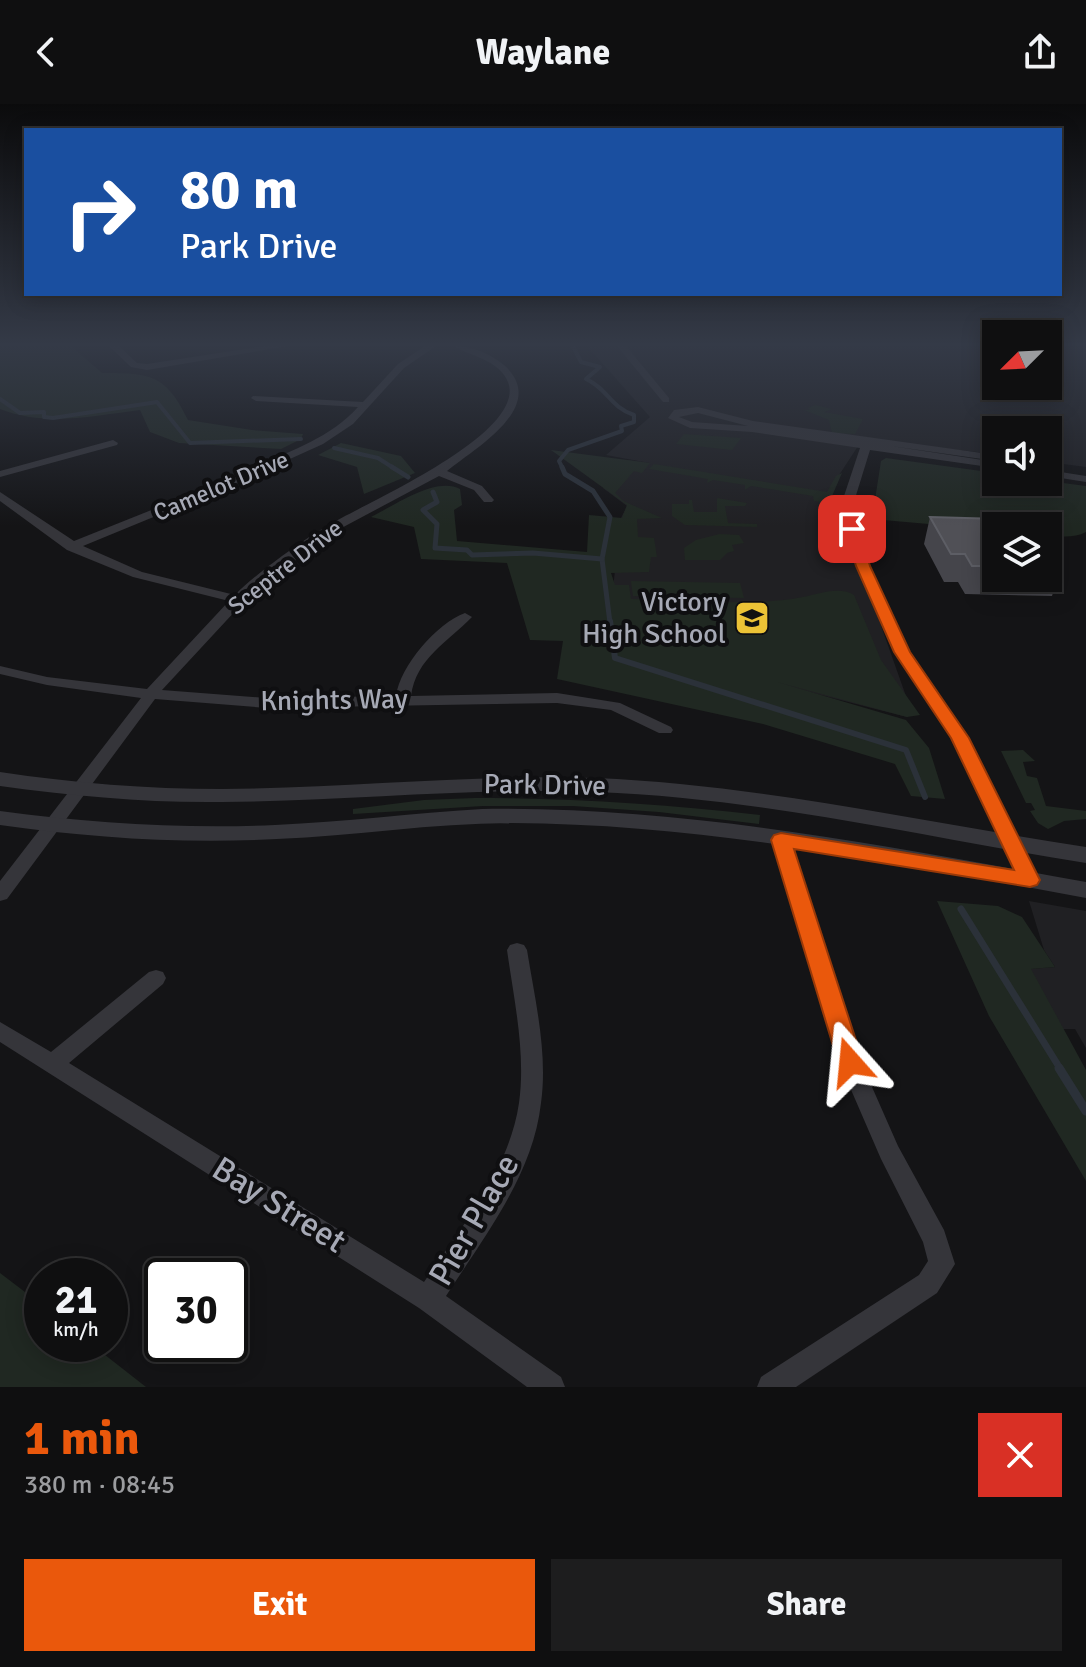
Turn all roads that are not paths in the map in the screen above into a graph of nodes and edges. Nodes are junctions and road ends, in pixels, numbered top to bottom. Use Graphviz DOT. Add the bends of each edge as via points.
graph roads {
  1 [pos="365,406"];
  2 [pos="512,406"];
  3 [pos="113,443"];
  4 [pos="867,444"];
  5 [pos="982,456"];
  6 [pos="982,463"];
  7 [pos="1062,468"];
  8 [pos="1086,471"];
  9 [pos="439,472"];
  10 [pos="0,474"];
  11 [pos="1062,475"];
  12 [pos="1086,479"];
  13 [pos="0,495"];
  14 [pos="488,500"];
  15 [pos="71,547"];
  16 [pos="238,600"];
  17 [pos="465,617"];
  18 [pos="0,670"];
  19 [pos="154,693"];
  20 [pos="403,700"];
  21 [pos="665,730"];
  22 [pos="0,779"];
  23 [pos="64,807"];
  24 [pos="0,818"];
  25 [pos="781,840"];
  26 [pos="1012,844"];
  27 [pos="1086,855"];
  28 [pos="1030,880"];
  29 [pos="1086,890"];
  30 [pos="0,894"];
  31 [pos="517,950"];
  32 [pos="156,978"];
  33 [pos="0,1031"];
  34 [pos="54,1062"];
  35 [pos="428,1299"];
  36 [pos="551,1387"];
  37 [pos="771,1387"];
  1 -- 15 [label="street, Camelot Drive" via="343,426 293,455"];
  2 -- 9 [label="street, Sceptre Drive" via="505,419"];
  3 -- 10 [label="street"];
  4 -- 4 [label="street" via="698,410 673,415 683,424"];
  4 -- 5 [label="street"];
  4 -- 6 [label="street"];
  4 -- 26 [label="street" via="847,505 863,566 902,652 960,738"];
  7 -- 8 [label="street"];
  9 -- 14 [label="street" via="478,488"];
  9 -- 16 [label="street, Sceptre Drive" via="330,529"];
  11 -- 12 [label="street"];
  13 -- 15 [label="street"];
  15 -- 16 [label="street" via="130,572"];
  16 -- 19 [label="street, Sceptre Drive"];
  17 -- 20 [label="street" via="425,656 404,688"];
  18 -- 19 [label="street, Knights Way"];
  19 -- 20 [label="street, Knights Way" via="267,703"];
  19 -- 23 [label="street, Sceptre Drive"];
  20 -- 21 [label="street, Knights Way" via="587,700 615,706"];
  22 -- 23 [label="street, Park Drive"];
  23 -- 24 [label="street, Park Drive"];
  23 -- 25 [label="street, Park Drive" via="150,833 509,816 595,818"];
  23 -- 26 [label="street, Park Drive" via="170,796 242,797 425,785 600,785 780,802"];
  23 -- 30 [label="street, Sceptre Drive"];
  25 -- 28 [label="street, Park Drive"];
  25 -- 37 [label="street" via="850,1062 942,1264 928,1284"];
  26 -- 27 [label="street, Park Drive"];
  26 -- 28 [label="street"];
  28 -- 29 [label="street, Park Drive"];
  31 -- 35 [label="street, Pier Place" via="529,1039 530,1105 511,1169"];
  32 -- 34 [label="street"];
  33 -- 34 [label="street, Bay Street"];
  34 -- 35 [label="street, Bay Street"];
  35 -- 36 [label="street, Bay Street"];
}
